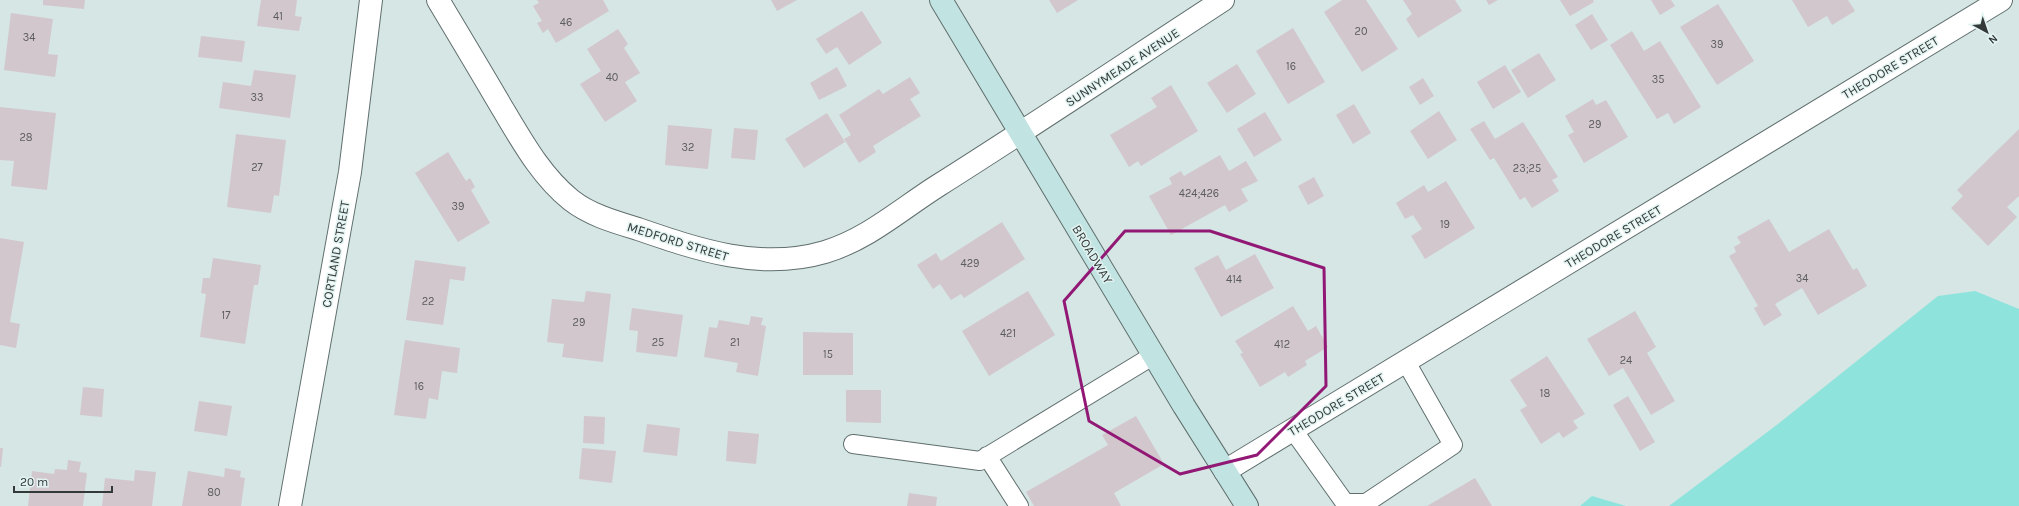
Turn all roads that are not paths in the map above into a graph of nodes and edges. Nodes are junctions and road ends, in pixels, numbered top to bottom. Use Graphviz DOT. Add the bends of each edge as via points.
graph roads {
  1 [pos="371,0"];
  2 [pos="438,0"];
  3 [pos="941,0"];
  4 [pos="1223,0"];
  5 [pos="2001,0"];
  6 [pos="1021,133"];
  7 [pos="1154,356"];
  8 [pos="1406,362"];
  9 [pos="1293,430"];
  10 [pos="853,444"];
  11 [pos="987,456"];
  12 [pos="1225,471"];
  13 [pos="290,506"];
  14 [pos="1019,506"];
  15 [pos="1247,506"];
  1 -- 13 [label="street, CORTLAND STREET" via="350,172"];
  2 -- 6 [label="street, MEDFORD STREET" via="532,158 572,201 591,213 613,221 684,245 736,258 787,260 842,246 870,232 921,196"];
  3 -- 6 [label="main road, BROADWAY"];
  4 -- 6 [label="street, SUNNYMEADE AVENUE"];
  5 -- 8 [label="street, THEODORE STREET"];
  6 -- 7 [label="main road, BROADWAY"];
  7 -- 11 [label="lane"];
  7 -- 12 [label="main road, BROADWAY"];
  8 -- 9 [label="street, THEODORE STREET"];
  8 -- 9 [label="lane" via="1453,445 1366,503 1344,503"];
  9 -- 12 [label="street, THEODORE STREET"];
  10 -- 11 [label="lane" via="980,461"];
  11 -- 14 [label="lane"];
  12 -- 15 [label="main road, BROADWAY"];
}
